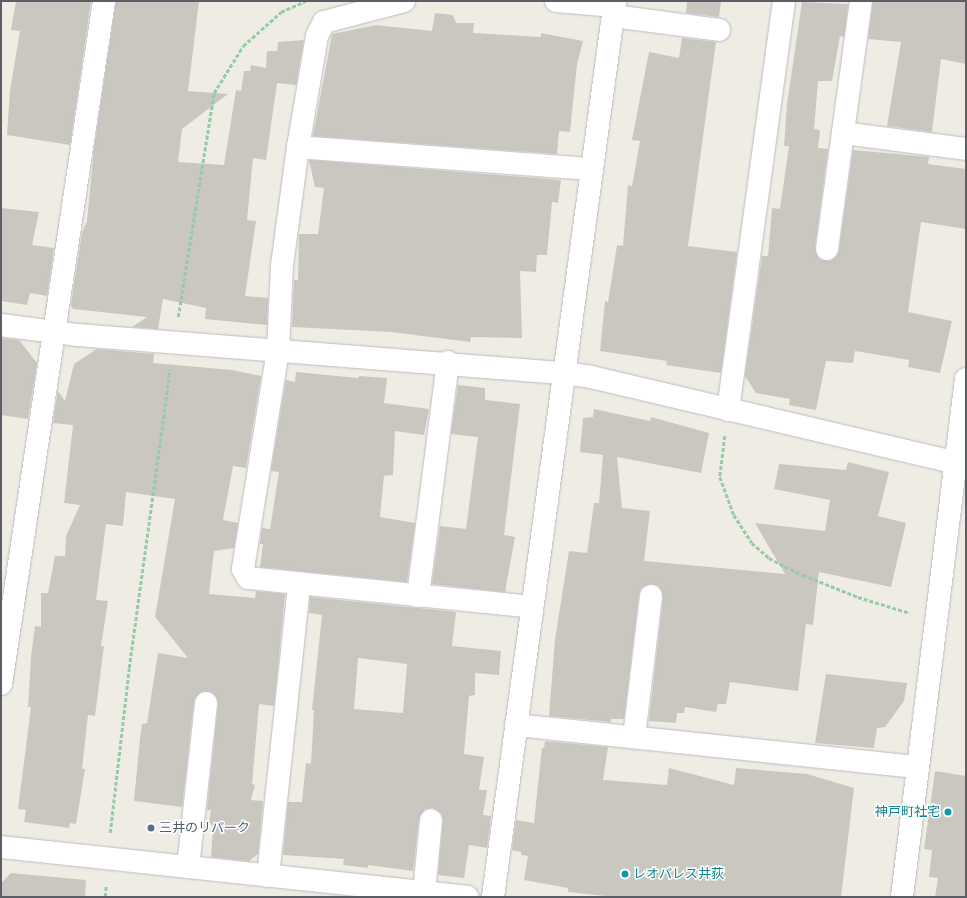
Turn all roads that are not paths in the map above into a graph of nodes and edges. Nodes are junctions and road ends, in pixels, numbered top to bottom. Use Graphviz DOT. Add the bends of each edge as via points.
graph roads {
  1 [pos="104,1"];
  2 [pos="404,1"];
  3 [pos="556,1"];
  4 [pos="784,1"];
  5 [pos="861,1"];
  6 [pos="614,8"];
  7 [pos="719,30"];
  8 [pos="843,133"];
  9 [pos="298,147"];
  10 [pos="966,149"];
  11 [pos="592,170"];
  12 [pos="827,249"];
  13 [pos="1,325"];
  14 [pos="54,332"];
  15 [pos="278,350"];
  16 [pos="448,362"];
  17 [pos="564,373"];
  18 [pos="966,379"];
  19 [pos="728,410"];
  20 [pos="961,464"];
  21 [pos="299,584"];
  22 [pos="418,596"];
  23 [pos="651,596"];
  24 [pos="532,608"];
  25 [pos="1,684"];
  26 [pos="206,703"];
  27 [pos="516,725"];
  28 [pos="634,737"];
  29 [pos="917,767"];
  30 [pos="431,820"];
  31 [pos="1,847"];
  32 [pos="188,867"];
  33 [pos="268,876"];
  34 [pos="424,892"];
  35 [pos="467,897"];
  36 [pos="493,897"];
  37 [pos="902,897"];
  1 -- 14 [label="street"];
  2 -- 9 [label="street" via="324,22 317,36"];
  3 -- 6 [label="street"];
  4 -- 19 [label="street"];
  5 -- 8 [label="street"];
  6 -- 7 [label="street"];
  6 -- 11 [label="street"];
  8 -- 10 [label="street"];
  8 -- 12 [label="street"];
  9 -- 11 [label="street"];
  9 -- 15 [label="street" via="282,266"];
  11 -- 17 [label="street"];
  13 -- 14 [label="street"];
  14 -- 15 [label="street"];
  14 -- 25 [label="street"];
  15 -- 16 [label="street"];
  15 -- 21 [label="street" via="243,569 248,578"];
  16 -- 17 [label="street"];
  16 -- 22 [label="street"];
  17 -- 19 [label="street"];
  17 -- 24 [label="street"];
  18 -- 20 [label="street"];
  19 -- 20 [label="street"];
  20 -- 29 [label="street" via="935,621"];
  21 -- 22 [label="street"];
  21 -- 33 [label="street"];
  22 -- 24 [label="street"];
  23 -- 28 [label="street"];
  24 -- 27 [label="street"];
  26 -- 32 [label="street"];
  27 -- 28 [label="street"];
  27 -- 36 [label="street"];
  28 -- 29 [label="street"];
  29 -- 37 [label="street"];
  30 -- 34 [label="street"];
  31 -- 32 [label="street"];
  32 -- 33 [label="street"];
  33 -- 34 [label="street"];
  34 -- 35 [label="street"];
}
